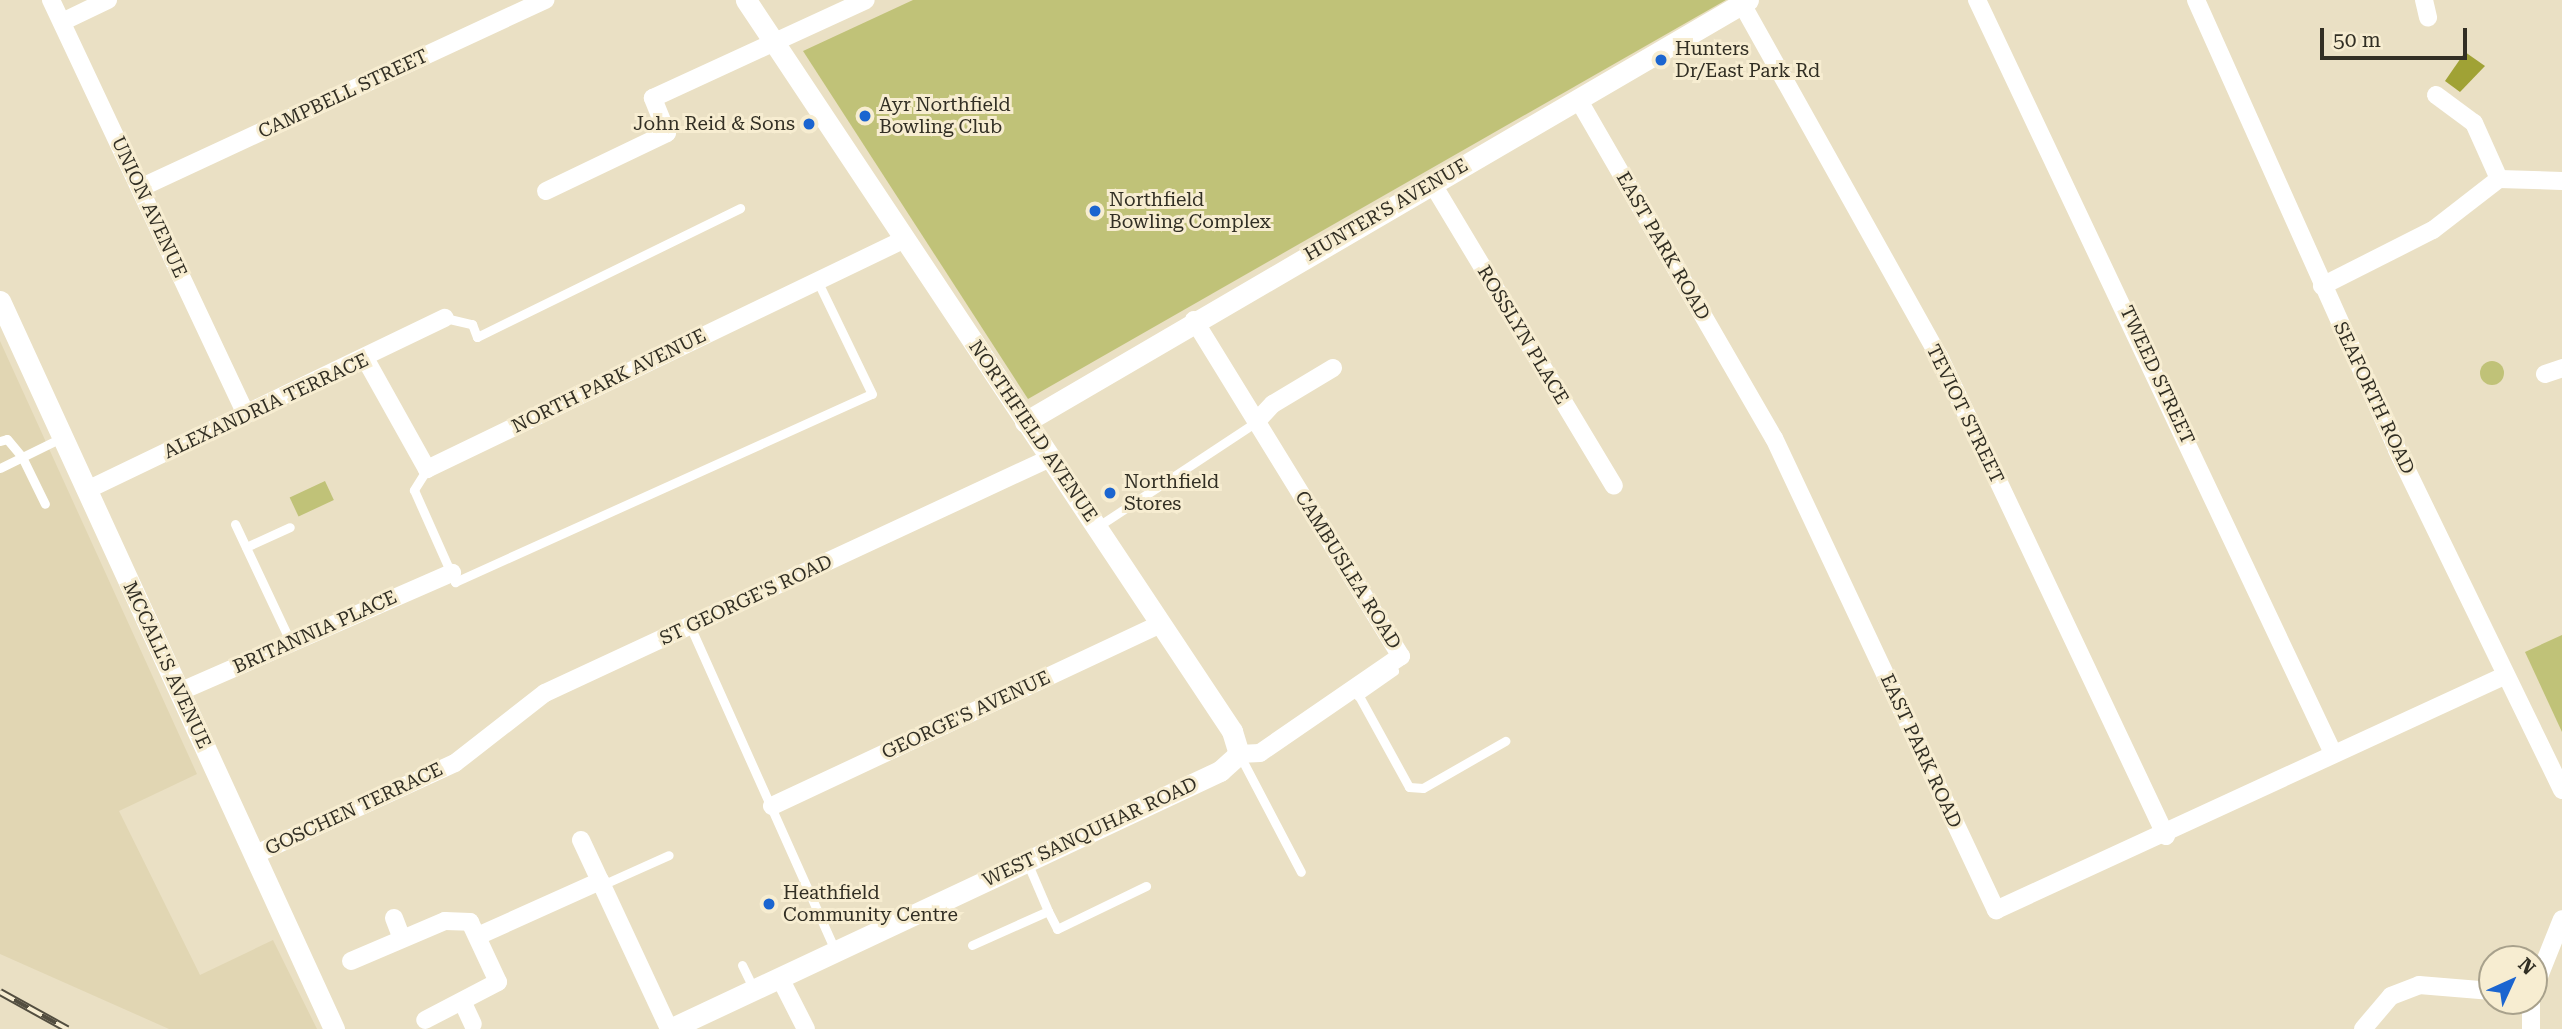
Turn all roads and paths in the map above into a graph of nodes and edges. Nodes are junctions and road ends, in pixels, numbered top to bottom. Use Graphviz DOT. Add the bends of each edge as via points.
graph roads {
  1 [pos="51,0"];
  2 [pos="108,0"];
  3 [pos="545,0"];
  4 [pos="746,0"];
  5 [pos="866,0"];
  6 [pos="1977,0"];
  7 [pos="2196,0"];
  8 [pos="2424,0"];
  9 [pos="1745,2"];
  10 [pos="2428,18"];
  11 [pos="62,22"];
  12 [pos="772,43"];
  13 [pos="2437,95"];
  14 [pos="1578,99"];
  15 [pos="2499,179"];
  16 [pos="2562,181"];
  17 [pos="1432,183"];
  18 [pos="140,188"];
  19 [pos="546,191"];
  20 [pos="740,208"];
  21 [pos="905,239"];
  22 [pos="817,280"];
  23 [pos="2322,286"];
  24 [pos="0,301"];
  25 [pos="445,318"];
  26 [pos="1194,320"];
  27 [pos="7,335"];
  28 [pos="366,360"];
  29 [pos="1333,368"];
  30 [pos="246,414"];
  31 [pos="1025,422"];
  32 [pos="1256,422"];
  33 [pos="63,437"];
  34 [pos="0,441"];
  35 [pos="22,457"];
  36 [pos="1050,458"];
  37 [pos="0,468"];
  38 [pos="427,469"];
  39 [pos="1614,486"];
  40 [pos="87,490"];
  41 [pos="45,503"];
  42 [pos="235,524"];
  43 [pos="290,527"];
  44 [pos="1097,527"];
  45 [pos="246,547"];
  46 [pos="452,573"];
  47 [pos="1160,624"];
  48 [pos="690,626"];
  49 [pos="290,643"];
  50 [pos="2504,676"];
  51 [pos="179,692"];
  52 [pos="1356,692"];
  53 [pos="1505,741"];
  54 [pos="2333,753"];
  55 [pos="1239,754"];
  56 [pos="455,763"];
  57 [pos="2557,763"];
  58 [pos="2562,790"];
  59 [pos="772,806"];
  60 [pos="2166,836"];
  61 [pos="581,840"];
  62 [pos="254,855"];
  63 [pos="670,855"];
  64 [pos="1027,862"];
  65 [pos="1301,872"];
  66 [pos="601,883"];
  67 [pos="1146,886"];
  68 [pos="1048,911"];
  69 [pos="394,918"];
  70 [pos="2562,919"];
  71 [pos="480,935"];
  72 [pos="402,939"];
  73 [pos="972,945"];
  74 [pos="836,951"];
  75 [pos="2548,955"];
  76 [pos="351,961"];
  77 [pos="742,965"];
  78 [pos="780,978"];
  79 [pos="754,989"];
  80 [pos="2478,990"];
  81 [pos="463,1003"];
  82 [pos="425,1020"];
  83 [pos="473,1024"];
  84 [pos="334,1029"];
  85 [pos="669,1029"];
  86 [pos="806,1029"];
  87 [pos="2363,1029"];
  1 -- 11 [label="street, UNION AVENUE"];
  2 -- 11 [label="street"];
  3 -- 18 [label="street, CAMPBELL STREET"];
  4 -- 12 [label="street, NORTHFIELD AVENUE"];
  5 -- 12 [label="street"];
  6 -- 54 [label="street, TWEED STREET"];
  7 -- 23 [label="street, SEAFORTH ROAD"];
  8 -- 10 [label="street"];
  9 -- 14 [label="street, HUNTER'S AVENUE"];
  9 -- 60 [label="street, TEVIOT STREET" via="1939,356"];
  11 -- 18 [label="street, UNION AVENUE"];
  12 -- 19 [label="street" via="653,98 667,133"];
  12 -- 21 [label="street, NORTHFIELD AVENUE"];
  13 -- 15 [label="street" via="2474,123"];
  14 -- 17 [label="street, HUNTER'S AVENUE"];
  14 -- 60 [label="street, EAST PARK ROAD" via="1774,438 1996,910"];
  15 -- 16 [label="street"];
  15 -- 23 [label="street" via="2432,230"];
  17 -- 26 [label="street, HUNTER'S AVENUE"];
  17 -- 39 [label="street, ROSSLYN PLACE"];
  18 -- 30 [label="street, UNION AVENUE"];
  20 -- 25 [label="lane" via="477,337 472,324"];
  21 -- 22 [label="street, NORTH PARK AVENUE"];
  21 -- 31 [label="street, NORTHFIELD AVENUE"];
  22 -- 38 [label="street, NORTH PARK AVENUE"];
  22 -- 46 [label="lane" via="872,394 455,582"];
  23 -- 50 [label="street, SEAFORTH ROAD"];
  24 -- 27 [label="street, MCCALL'S AVENUE"];
  25 -- 28 [label="street, ALEXANDRIA TERRACE"];
  26 -- 31 [label="street, HUNTER'S AVENUE"];
  26 -- 32 [label="street, CAMBUSLEA ROAD"];
  27 -- 33 [label="street, MCCALL'S AVENUE"];
  28 -- 30 [label="street, ALEXANDRIA TERRACE"];
  28 -- 38 [label="street"];
  29 -- 32 [label="street" via="1273,404"];
  30 -- 40 [label="street, ALEXANDRIA TERRACE"];
  31 -- 36 [label="street, NORTHFIELD AVENUE"];
  32 -- 44 [label="lane"];
  32 -- 52 [label="street, CAMBUSLEA ROAD" via="1401,656"];
  33 -- 35 [label="lane"];
  33 -- 40 [label="street, MCCALL'S AVENUE"];
  34 -- 35 [label="lane" via="7,439"];
  35 -- 37 [label="lane"];
  35 -- 41 [label="lane"];
  36 -- 44 [label="street, NORTHFIELD AVENUE"];
  36 -- 48 [label="street, ST GEORGE'S ROAD"];
  38 -- 46 [label="lane" via="414,490"];
  40 -- 51 [label="street, MCCALL'S AVENUE"];
  42 -- 45 [label="lane"];
  43 -- 45 [label="lane"];
  44 -- 47 [label="street, NORTHFIELD AVENUE"];
  45 -- 49 [label="lane"];
  46 -- 49 [label="street, BRITANNIA PLACE"];
  47 -- 55 [label="street, NORTHFIELD AVENUE" via="1232,732"];
  47 -- 59 [label="street, GEORGE'S AVENUE"];
  48 -- 56 [label="street, ST GEORGE'S ROAD" via="545,693"];
  48 -- 59 [label="lane"];
  49 -- 51 [label="street, BRITANNIA PLACE"];
  50 -- 54 [label="street, EAST PARK ROAD"];
  50 -- 57 [label="street, SEAFORTH ROAD"];
  51 -- 62 [label="street, MCCALL'S AVENUE"];
  52 -- 53 [label="lane" via="1403,782 1417,790"];
  52 -- 55 [label="street, CAMBUSLEA ROAD" via="1261,753"];
  54 -- 60 [label="street, EAST PARK ROAD"];
  55 -- 64 [label="street, WEST SANQUHAR ROAD" via="1220,771"];
  55 -- 65 [label="lane, NORTHFIELD AVENUE"];
  56 -- 62 [label="street, GOSCHEN TERRACE"];
  57 -- 58 [label="street, SEAFORTH ROAD"];
  59 -- 74 [label="lane"];
  61 -- 66 [label="street"];
  62 -- 84 [label="street, MCCALL'S AVENUE"];
  63 -- 66 [label="lane"];
  64 -- 68 [label="lane"];
  64 -- 74 [label="street, WEST SANQUHAR ROAD"];
  66 -- 71 [label="street"];
  66 -- 85 [label="street"];
  67 -- 68 [label="lane" via="1057,929"];
  68 -- 73 [label="lane"];
  69 -- 72 [label="street"];
  70 -- 75 [label="street"];
  71 -- 72 [label="street" via="457,918"];
  71 -- 81 [label="street" via="498,982"];
  72 -- 76 [label="street"];
  74 -- 78 [label="street, WEST SANQUHAR ROAD"];
  77 -- 79 [label="lane"];
  78 -- 79 [label="street, WEST SANQUHAR ROAD"];
  78 -- 86 [label="street"];
  79 -- 85 [label="street, WEST SANQUHAR ROAD"];
  80 -- 87 [label="street" via="2420,985 2391,996"];
  81 -- 82 [label="street"];
  81 -- 83 [label="street"];
}
